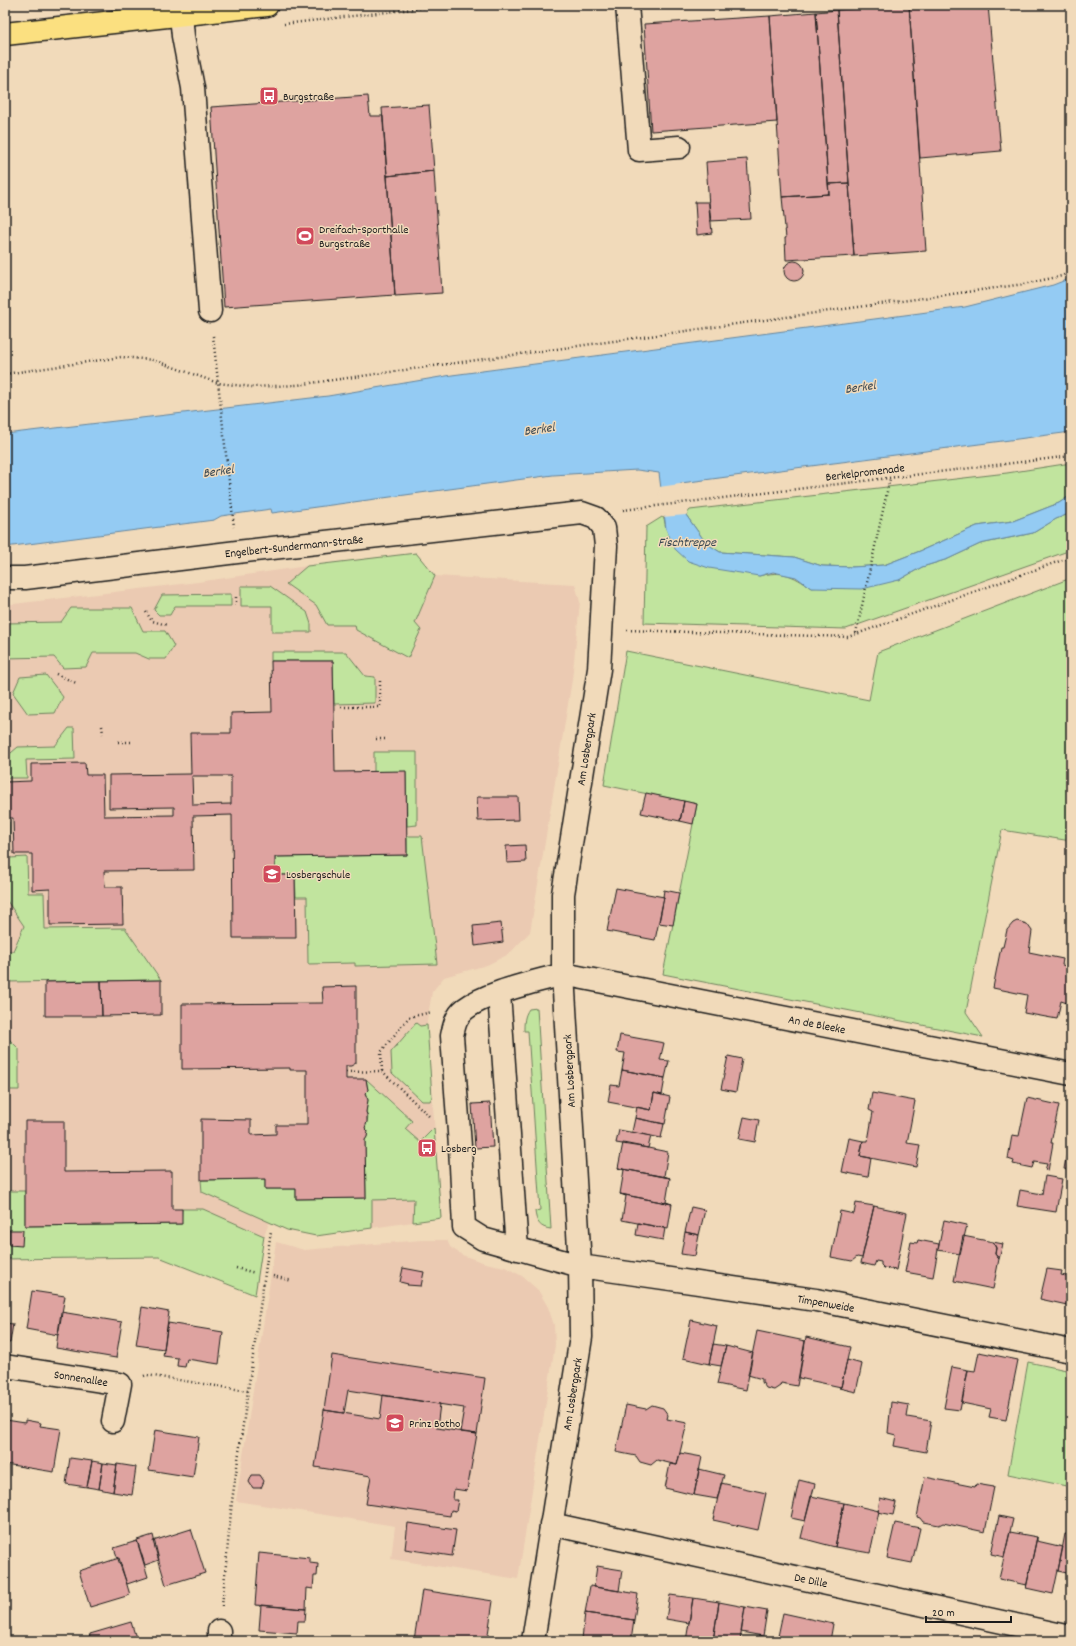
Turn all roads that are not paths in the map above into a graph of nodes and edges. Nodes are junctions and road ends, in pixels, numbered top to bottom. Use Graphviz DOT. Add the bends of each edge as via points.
graph roads {
  1 [pos="267,5"];
  2 [pos="627,5"];
  3 [pos="182,15"];
  4 [pos="5,34"];
  5 [pos="679,147"];
  6 [pos="210,311"];
  7 [pos="582,513"];
  8 [pos="5,578"];
  9 [pos="563,974"];
  10 [pos="499,993"];
  11 [pos="1071,1074"];
  12 [pos="517,1249"];
  13 [pos="580,1266"];
  14 [pos="1071,1351"];
  15 [pos="5,1366"];
  16 [pos="113,1421"];
  17 [pos="551,1524"];
  18 [pos="1071,1637"];
  19 [pos="533,1641"];
  1 -- 3 [label="main road"];
  2 -- 5 [label="street" via="639,150"];
  3 -- 4 [label="main road"];
  3 -- 6 [label="street" via="183,36 193,88"];
  7 -- 8 [label="street, Engelbert-Sundermann-Straße" via="26,578"];
  7 -- 9 [label="street, Am Losbergpark" via="596,518 604,528 606,566 599,669 563,894"];
  9 -- 10 [label="street"];
  9 -- 11 [label="street, An de Bleeke"];
  9 -- 13 [label="street, Am Losbergpark"];
  10 -- 12 [label="street"];
  10 -- 12 [label="street, Timpenweide" via="465,1009 454,1023 452,1036 464,1227 483,1239"];
  12 -- 13 [label="street, Timpenweide"];
  13 -- 14 [label="street, Timpenweide" via="816,1300"];
  13 -- 17 [label="street, Am Losbergpark" via="581,1337"];
  15 -- 16 [label="street, Sonnenallee" via="120,1384"];
  17 -- 18 [label="street, De Dille"];
  17 -- 19 [label="street, Am Losbergpark"];
}
